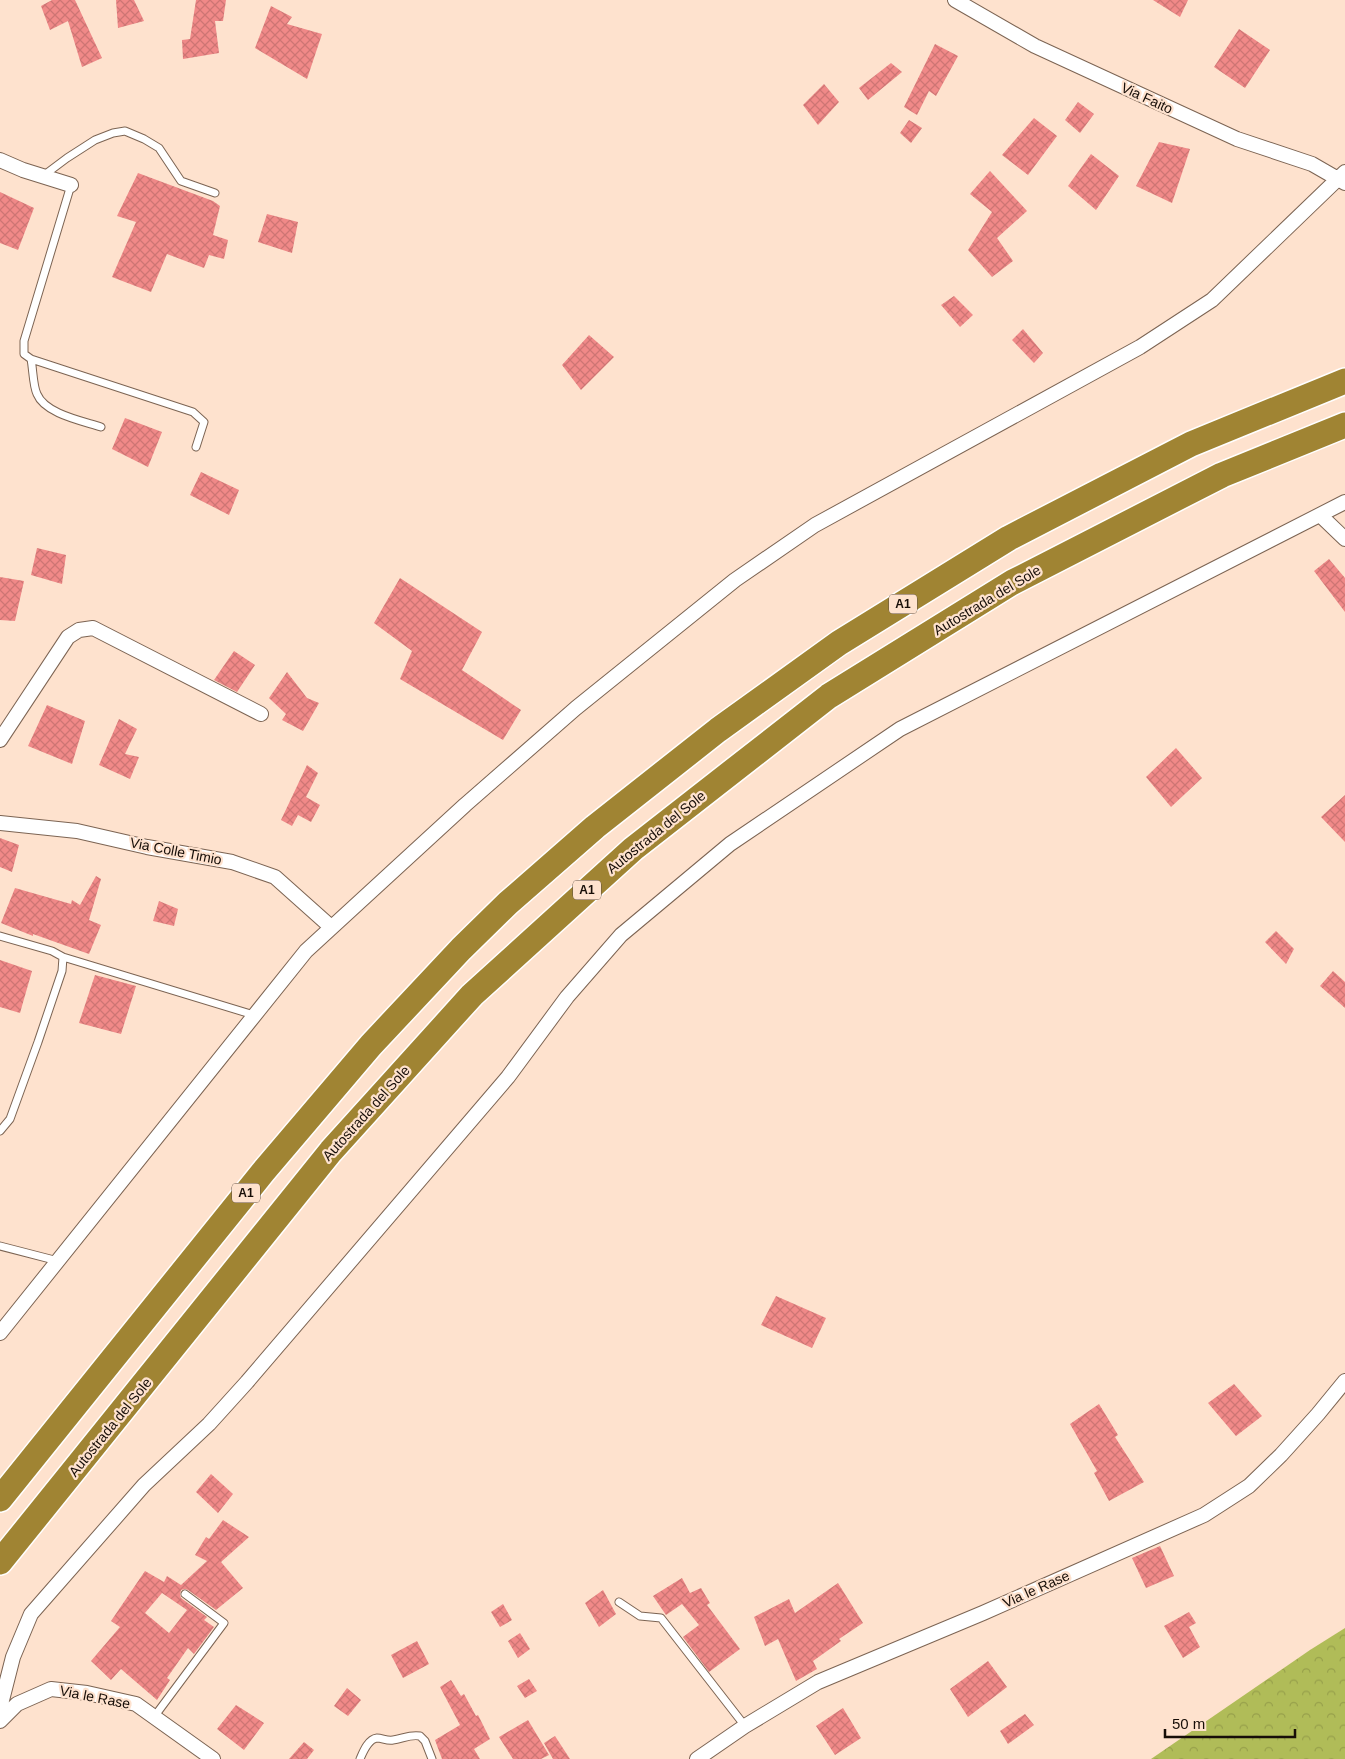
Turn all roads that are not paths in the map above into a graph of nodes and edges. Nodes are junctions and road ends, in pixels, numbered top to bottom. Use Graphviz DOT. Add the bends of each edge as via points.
graph roads {
  1 [pos="955,0"];
  2 [pos="0,160"];
  3 [pos="43,176"];
  4 [pos="1343,178"];
  5 [pos="71,185"];
  6 [pos="215,193"];
  7 [pos="31,359"];
  8 [pos="1345,381"];
  9 [pos="1345,425"];
  10 [pos="101,427"];
  11 [pos="196,447"];
  12 [pos="1345,502"];
  13 [pos="1320,515"];
  14 [pos="1345,539"];
  15 [pos="261,714"];
  16 [pos="0,740"];
  17 [pos="0,823"];
  18 [pos="330,927"];
  19 [pos="0,936"];
  20 [pos="63,957"];
  21 [pos="254,1015"];
  22 [pos="0,1131"];
  23 [pos="0,1246"];
  24 [pos="58,1261"];
  25 [pos="0,1333"];
  26 [pos="1345,1381"];
  27 [pos="0,1499"];
  28 [pos="0,1562"];
  29 [pos="185,1594"];
  30 [pos="619,1602"];
  31 [pos="0,1708"];
  32 [pos="154,1717"];
  33 [pos="0,1721"];
  34 [pos="745,1726"];
  35 [pos="213,1759"];
  36 [pos="360,1759"];
  37 [pos="432,1759"];
  38 [pos="697,1759"];
  1 -- 4 [label="street, Via Faito" via="1035,46 1238,139"];
  2 -- 3 [label="street"];
  3 -- 5 [label="street"];
  3 -- 6 [label="lane" via="95,140 112,132 125,131 159,148 181,181"];
  4 -- 18 [label="street" via="1212,300 1140,347 815,525 735,580 576,708"];
  5 -- 7 [label="lane" via="24,341 24,354"];
  7 -- 10 [label="lane" via="37,394 48,408"];
  7 -- 11 [label="lane" via="193,412 204,422"];
  8 -- 27 [label="highway, A1" via="1191,444 1009,538 839,643 718,730 595,827 508,903 371,1044 263,1172"];
  9 -- 28 [label="highway, Autostrada del Sole / A1" via="1222,474 1013,582 829,696 633,849 472,995 331,1151"];
  12 -- 13 [label="street"];
  13 -- 14 [label="street"];
  13 -- 31 [label="street" via="900,729 730,844 621,935 567,997 508,1077 247,1382 209,1424 144,1485 30,1614 12,1657"];
  15 -- 16 [label="street" via="93,628 79,630 68,637"];
  17 -- 18 [label="street, Via Colle Timio" via="77,831 232,862 275,877"];
  18 -- 21 [label="street"];
  19 -- 20 [label="lane"];
  20 -- 21 [label="lane"];
  20 -- 22 [label="lane" via="62,971 10,1119"];
  21 -- 24 [label="street"];
  23 -- 24 [label="lane"];
  24 -- 25 [label="street"];
  26 -- 34 [label="street, Via le Rase" via="1282,1455 1249,1486 1204,1515 818,1682"];
  29 -- 32 [label="lane" via="224,1624"];
  30 -- 34 [label="lane" via="640,1616 660,1618"];
  32 -- 33 [label="street, Via le Rase" via="136,1704 51,1688 17,1704"];
  32 -- 35 [label="street, Via le Rase"];
  34 -- 38 [label="street, Via le Rase"];
  36 -- 37 [label="lane" via="371,1740 413,1735 425,1741"];
}
